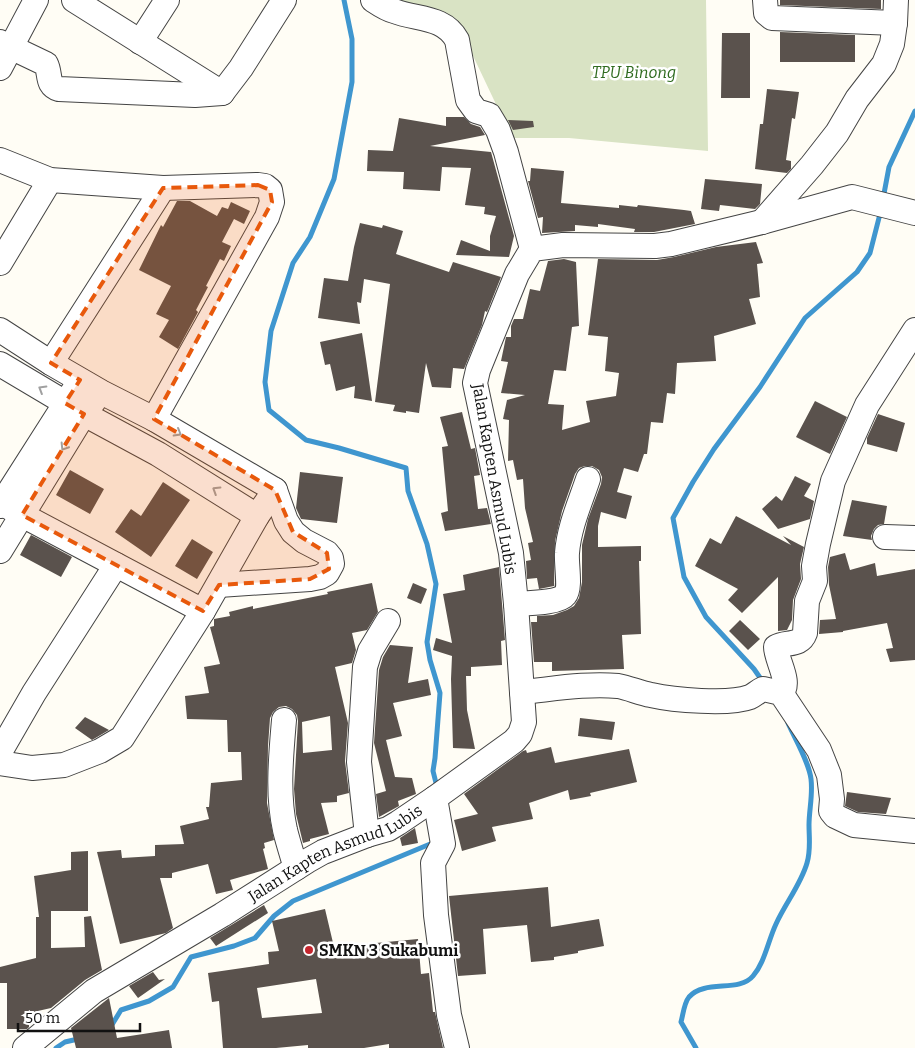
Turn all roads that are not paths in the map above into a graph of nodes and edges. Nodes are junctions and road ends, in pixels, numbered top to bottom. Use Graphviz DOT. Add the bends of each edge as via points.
graph roads {
  1 [pos="36,0"];
  2 [pos="74,0"];
  3 [pos="167,0"];
  4 [pos="284,0"];
  5 [pos="372,0"];
  6 [pos="764,0"];
  7 [pos="896,11"];
  8 [pos="140,42"];
  9 [pos="6,45"];
  10 [pos="0,68"];
  11 [pos="222,93"];
  12 [pos="0,160"];
  13 [pos="50,180"];
  14 [pos="163,188"];
  15 [pos="915,213"];
  16 [pos="762,222"];
  17 [pos="532,248"];
  18 [pos="0,263"];
  19 [pos="0,330"];
  20 [pos="915,330"];
  21 [pos="51,363"];
  22 [pos="0,364"];
  23 [pos="80,380"];
  24 [pos="101,392"];
  25 [pos="75,409"];
  26 [pos="154,419"];
  27 [pos="588,479"];
  28 [pos="275,490"];
  29 [pos="6,506"];
  30 [pos="257,516"];
  31 [pos="885,537"];
  32 [pos="915,538"];
  33 [pos="0,551"];
  34 [pos="116,566"];
  35 [pos="219,585"];
  36 [pos="516,604"];
  37 [pos="203,611"];
  38 [pos="388,622"];
  39 [pos="522,692"];
  40 [pos="781,693"];
  41 [pos="284,720"];
  42 [pos="0,752"];
  43 [pos="0,763"];
  44 [pos="436,798"];
  45 [pos="915,831"];
  46 [pos="367,835"];
  47 [pos="296,868"];
  48 [pos="25,1048"];
  49 [pos="457,1048"];
  1 -- 9 [label="street"];
  2 -- 8 [label="street"];
  3 -- 8 [label="street"];
  4 -- 11 [label="street"];
  5 -- 17 [label="street" via="393,11 439,22 452,32 457,40 468,100 476,111 489,115 498,130"];
  6 -- 7 [label="street" via="766,13 772,18"];
  7 -- 16 [label="street" via="892,44 884,64 857,99 837,133"];
  8 -- 11 [label="street"];
  9 -- 10 [label="street"];
  9 -- 11 [label="street" via="46,64 50,83 59,89 195,95"];
  12 -- 13 [label="street"];
  13 -- 14 [label="street"];
  13 -- 18 [label="street"];
  14 -- 21 [label="street"];
  14 -- 26 [label="street" via="266,186 272,202 267,217"];
  15 -- 16 [label="street" via="852,197"];
  16 -- 17 [label="street" via="655,246"];
  17 -- 36 [label="street, Jalan Kapten Asmud Lubis" via="517,274 475,383 511,553"];
  19 -- 21 [label="street"];
  20 -- 40 [label="street" via="868,405 833,481 814,566 815,581 807,600 804,637 796,643 776,647 785,685"];
  21 -- 23 [label="street"];
  25 -- 22 [label="street, one-way"];
  23 -- 24 [label="street"];
  23 -- 25 [label="street"];
  24 -- 25 [label="street"];
  24 -- 26 [label="street"];
  25 -- 29 [label="street"];
  30 -- 25 [label="street, one-way" via="158,454"];
  26 -- 28 [label="street, one-way"];
  27 -- 36 [label="street" via="569,538 566,594 558,599"];
  28 -- 30 [label="street"];
  28 -- 35 [label="street" via="293,532 327,553 332,564 327,573 310,579"];
  29 -- 33 [label="street"];
  29 -- 34 [label="street"];
  30 -- 35 [label="street"];
  31 -- 32 [label="street"];
  34 -- 37 [label="street"];
  34 -- 42 [label="street"];
  35 -- 37 [label="street"];
  36 -- 39 [label="street, Jalan Kapten Asmud Lubis"];
  37 -- 43 [label="street" via="122,738 100,751 64,765 32,768"];
  38 -- 46 [label="street" via="370,651 365,667 358,762"];
  39 -- 40 [label="street" via="619,686 680,701 747,698 763,689"];
  39 -- 44 [label="street, Jalan Kapten Asmud Lubis" via="524,722 520,734"];
  40 -- 45 [label="street" via="819,750 829,775 831,811 835,816 854,825"];
  41 -- 47 [label="street" via="281,799"];
  44 -- 46 [label="street, Jalan Kapten Asmud Lubis" via="388,829"];
  44 -- 49 [label="street" via="443,844 433,863 436,915 449,1015"];
  46 -- 47 [label="street, Jalan Kapten Asmud Lubis" via="323,852"];
  47 -- 48 [label="street, Jalan Kapten Asmud Lubis" via="94,991"];
}
